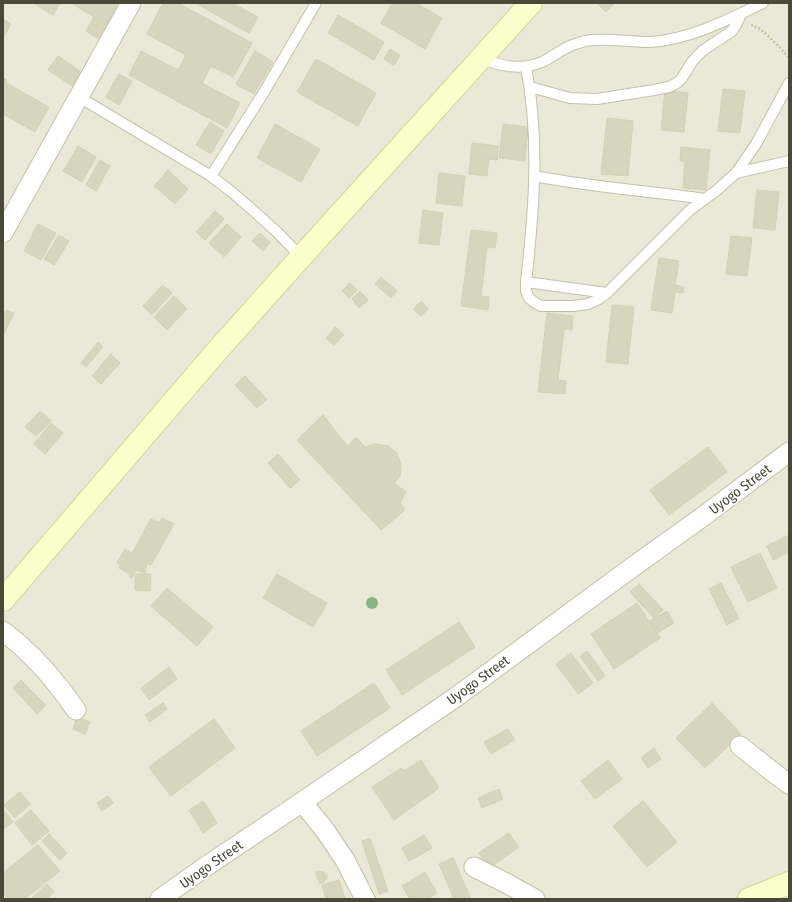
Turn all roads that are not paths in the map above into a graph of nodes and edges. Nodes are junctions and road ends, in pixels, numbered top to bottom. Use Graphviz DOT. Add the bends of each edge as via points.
graph roads {
  1 [pos="131,3"];
  2 [pos="316,3"];
  3 [pos="531,3"];
  4 [pos="763,3"];
  5 [pos="739,18"];
  6 [pos="480,58"];
  7 [pos="526,67"];
  8 [pos="789,83"];
  9 [pos="530,87"];
  10 [pos="79,97"];
  11 [pos="789,161"];
  12 [pos="736,174"];
  13 [pos="211,176"];
  14 [pos="534,176"];
  15 [pos="705,199"];
  16 [pos="3,233"];
  17 [pos="301,257"];
  18 [pos="526,282"];
  19 [pos="606,293"];
  20 [pos="789,452"];
  21 [pos="3,600"];
  22 [pos="3,631"];
  23 [pos="76,710"];
  24 [pos="740,746"];
  25 [pos="789,784"];
  26 [pos="302,802"];
  27 [pos="474,867"];
  28 [pos="789,883"];
  29 [pos="160,899"];
  30 [pos="365,899"];
  31 [pos="535,899"];
  32 [pos="749,899"];
  1 -- 10 [label="street"];
  2 -- 13 [label="lane"];
  3 -- 6 [label="main road"];
  4 -- 5 [label="lane"];
  5 -- 7 [label="lane" via="664,40 586,41 569,46 542,62"];
  5 -- 9 [label="lane" via="732,31 702,51 682,78 669,87 597,99 570,98"];
  6 -- 7 [label="lane" via="506,66"];
  6 -- 17 [label="main road"];
  7 -- 9 [label="lane"];
  8 -- 12 [label="lane" via="756,144"];
  9 -- 14 [label="lane"];
  10 -- 13 [label="lane"];
  10 -- 16 [label="street"];
  11 -- 12 [label="lane"];
  12 -- 15 [label="lane"];
  13 -- 17 [label="lane" via="262,218"];
  14 -- 15 [label="lane"];
  14 -- 18 [label="lane"];
  15 -- 19 [label="lane" via="690,210"];
  17 -- 21 [label="main road"];
  18 -- 19 [label="lane"];
  18 -- 19 [label="lane" via="529,298 541,306 588,304"];
  20 -- 26 [label="street, Uyogo Street" via="456,697"];
  22 -- 23 [label="street" via="44,668"];
  24 -- 25 [label="street"];
  26 -- 29 [label="street, Uyogo Street"];
  26 -- 30 [label="street" via="345,860"];
  27 -- 31 [label="street"];
  28 -- 32 [label="main road"];
}
